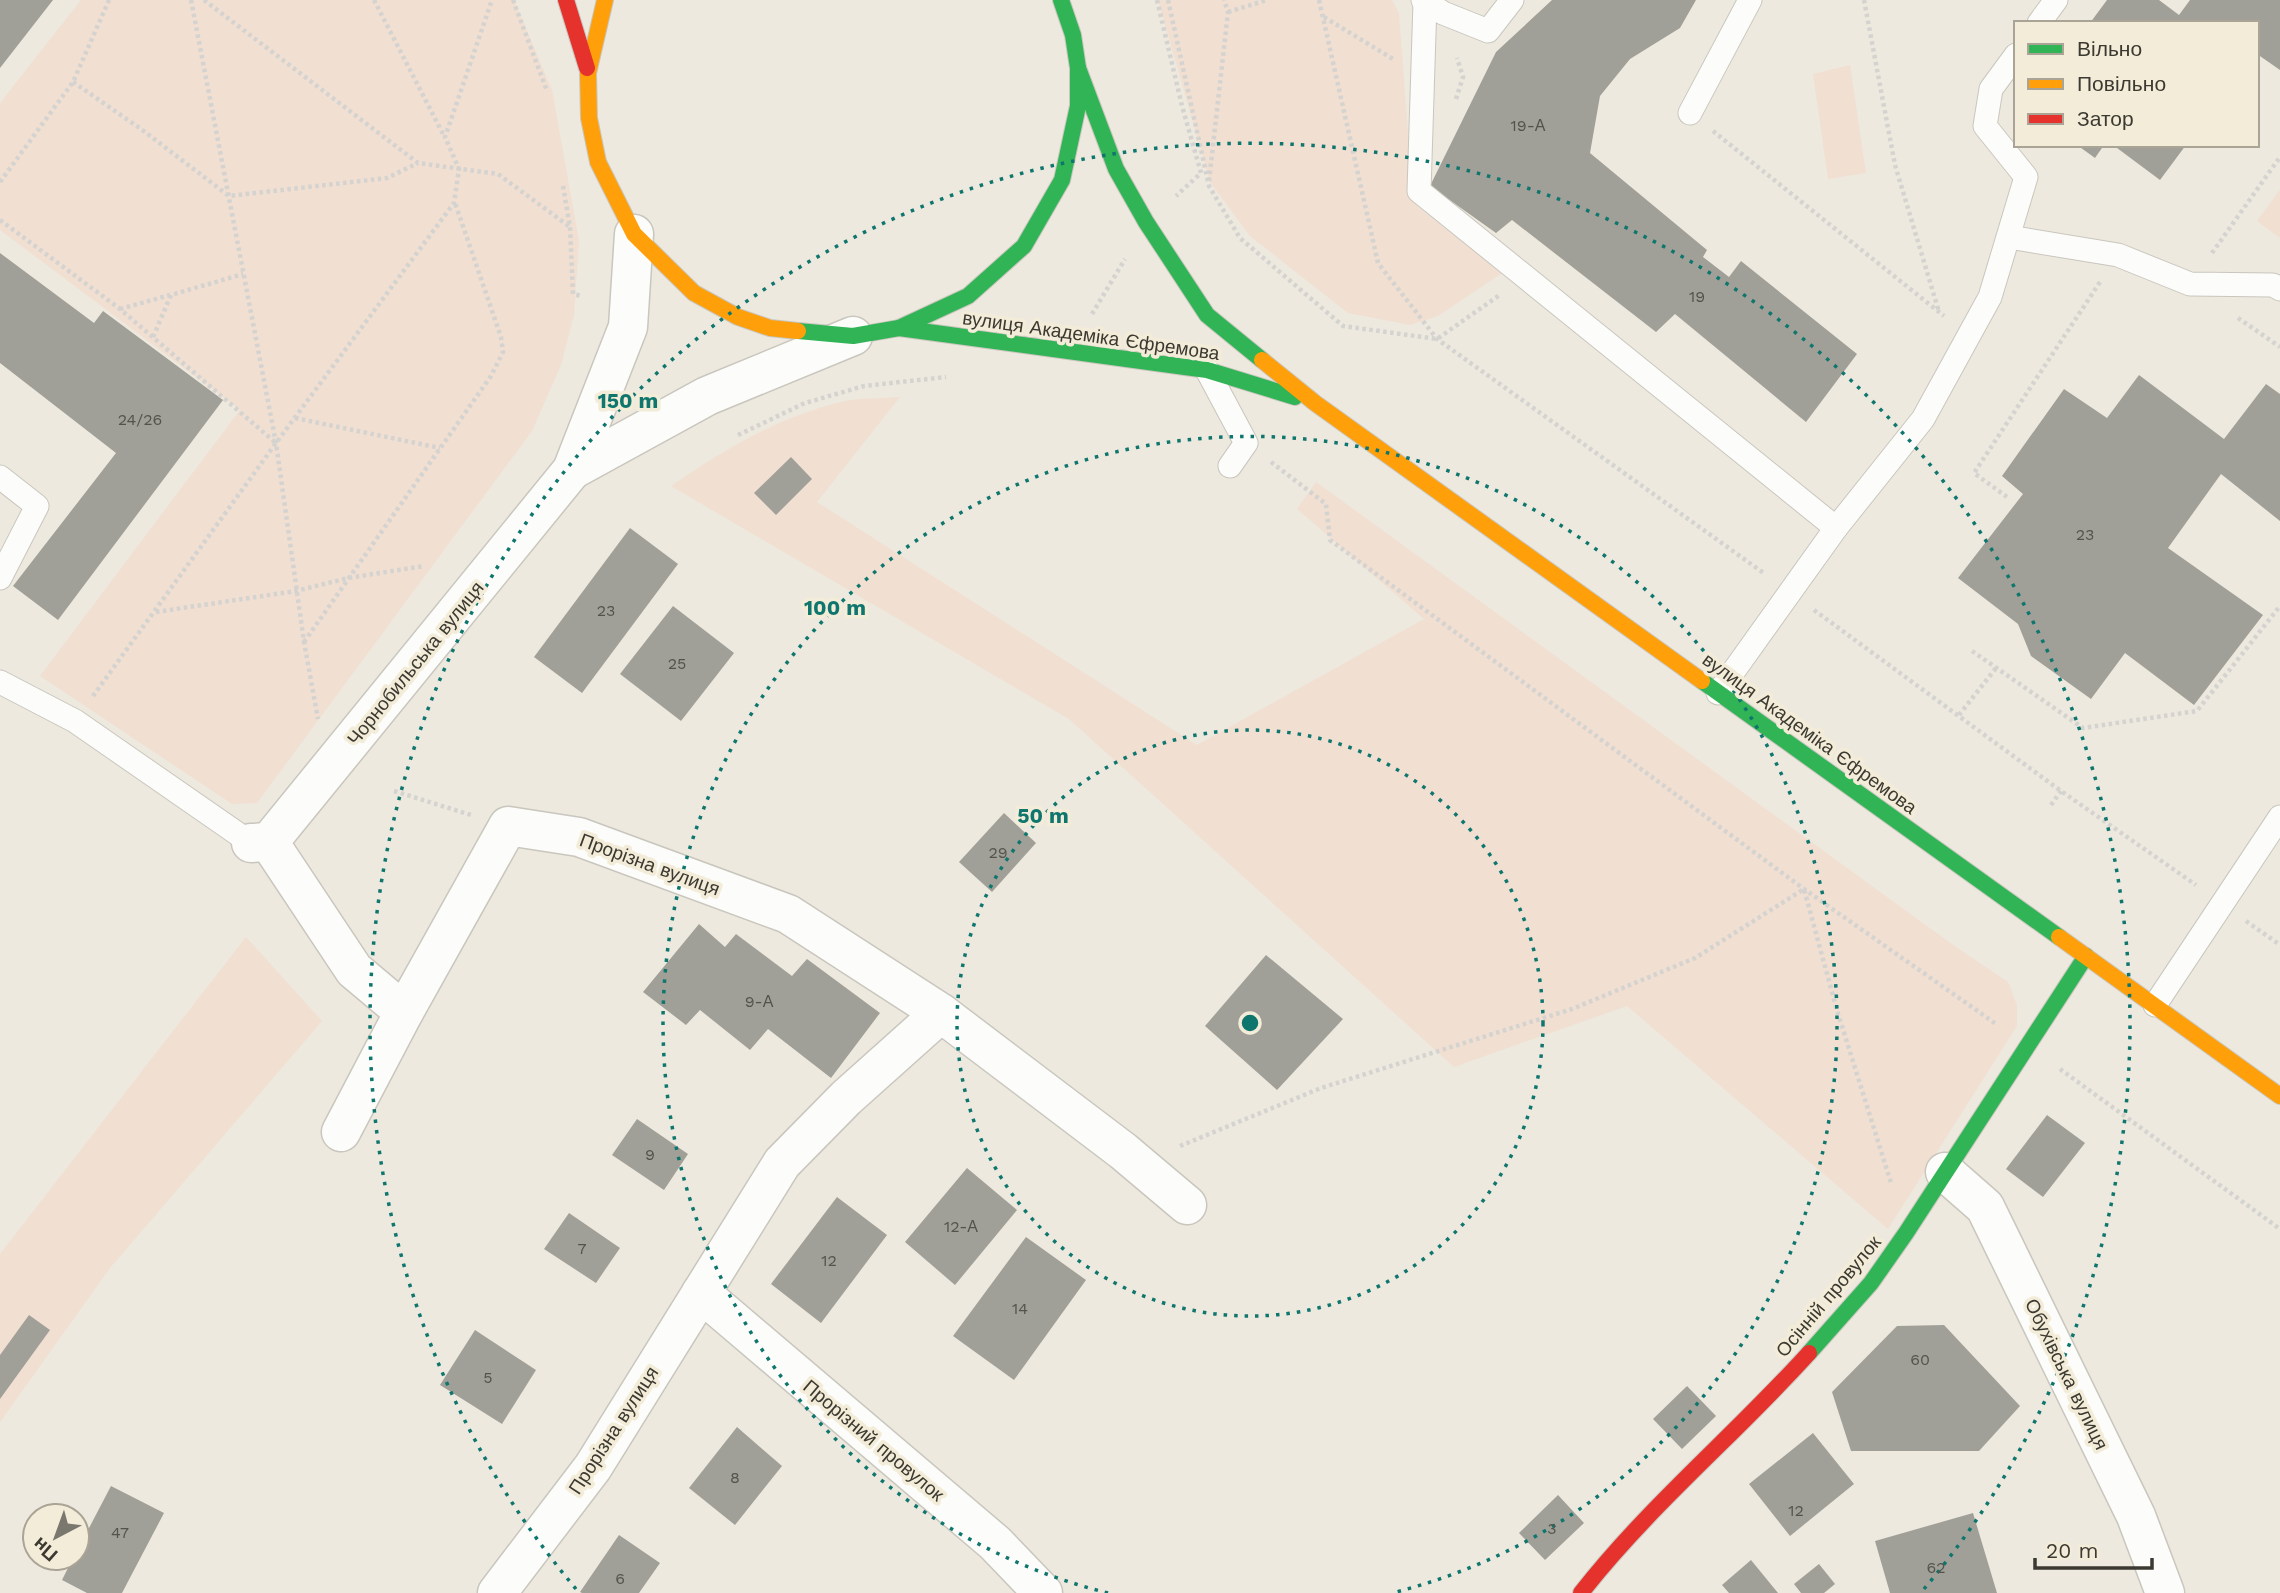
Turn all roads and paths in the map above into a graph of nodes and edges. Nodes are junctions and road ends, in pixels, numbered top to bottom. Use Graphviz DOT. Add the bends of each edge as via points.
graph roads {
  1 [pos="109,0"];
  2 [pos="191,0"];
  3 [pos="204,0"];
  4 [pos="374,0"];
  5 [pos="492,0"];
  6 [pos="566,0"];
  7 [pos="605,0"];
  8 [pos="1157,0"];
  9 [pos="1168,0"];
  10 [pos="1224,0"];
  11 [pos="1267,0"];
  12 [pos="1319,0"];
  13 [pos="1511,0"];
  14 [pos="1750,0"];
  15 [pos="1864,0"];
  16 [pos="2056,0"];
  17 [pos="1424,1"];
  18 [pos="1063,2"];
  19 [pos="1228,12"];
  20 [pos="1324,17"];
  21 [pos="2040,21"];
  22 [pos="1382,54"];
  23 [pos="2014,58"];
  24 [pos="1078,68"];
  25 [pos="588,73"];
  26 [pos="73,82"];
  27 [pos="1690,113"];
  28 [pos="445,137"];
  29 [pos="2280,157"];
  30 [pos="418,163"];
  31 [pos="459,169"];
  32 [pos="0,182"];
  33 [pos="1209,186"];
  34 [pos="229,196"];
  35 [pos="454,202"];
  36 [pos="0,220"];
  37 [pos="1146,222"];
  38 [pos="570,227"];
  39 [pos="634,234"];
  40 [pos="2009,237"];
  41 [pos="2119,255"];
  42 [pos="243,274"];
  43 [pos="1526,277"];
  44 [pos="2190,284"];
  45 [pos="2280,289"];
  46 [pos="171,295"];
  47 [pos="120,309"];
  48 [pos="1939,312"];
  49 [pos="899,328"];
  50 [pos="853,336"];
  51 [pos="1969,336"];
  52 [pos="153,337"];
  53 [pos="1437,339"];
  54 [pos="1069,352"];
  55 [pos="1207,370"];
  56 [pos="958,375"];
  57 [pos="1315,404"];
  58 [pos="295,418"];
  59 [pos="738,435"];
  60 [pos="276,443"];
  61 [pos="1246,443"];
  62 [pos="440,448"];
  63 [pos="1230,466"];
  64 [pos="572,470"];
  65 [pos="0,477"];
  66 [pos="2007,497"];
  67 [pos="1836,528"];
  68 [pos="424,566"];
  69 [pos="0,578"];
  70 [pos="348,578"];
  71 [pos="296,591"];
  72 [pos="1788,592"];
  73 [pos="2280,606"];
  74 [pos="155,612"];
  75 [pos="304,642"];
  76 [pos="1972,651"];
  77 [pos="1996,668"];
  78 [pos="0,682"];
  79 [pos="1718,693"];
  80 [pos="1959,715"];
  81 [pos="75,721"];
  82 [pos="327,772"];
  83 [pos="394,790"];
  84 [pos="2061,791"];
  85 [pos="2051,805"];
  86 [pos="2280,817"];
  87 [pos="508,826"];
  88 [pos="260,843"];
  89 [pos="1804,889"];
  90 [pos="2224,904"];
  91 [pos="2280,945"];
  92 [pos="2086,956"];
  93 [pos="2155,1005"];
  94 [pos="404,1012"];
  95 [pos="941,1013"];
  96 [pos="2028,1046"];
  97 [pos="2280,1096"];
  98 [pos="341,1132"];
  99 [pos="1123,1152"];
  100 [pos="1945,1172"];
  101 [pos="1187,1205"];
  102 [pos="2280,1229"];
  103 [pos="1906,1233"];
  104 [pos="701,1293"];
  105 [pos="497,1593"];
  106 [pos="1043,1593"];
  107 [pos="1581,1593"];
  108 [pos="2165,1593"];
  1 -- 26 [label="path"];
  2 -- 34 [label="path"];
  3 -- 30 [label="path"];
  4 -- 28 [label="path"];
  5 -- 28 [label="path"];
  6 -- 25 [label="street"];
  7 -- 25 [label="street"];
  8 -- 37 [label="path" via="1201,173"];
  9 -- 33 [label="path"];
  10 -- 19 [label="path"];
  11 -- 19 [label="path"];
  12 -- 53 [label="path" via="1378,263"];
  13 -- 17 [label="lane" via="1488,31"];
  14 -- 27 [label="lane"];
  15 -- 48 [label="path" via="1895,165"];
  16 -- 21 [label="lane"];
  17 -- 43 [label="lane" via="1419,191"];
  18 -- 24 [label="street"];
  19 -- 33 [label="path"];
  20 -- 22 [label="path"];
  23 -- 40 [label="lane" via="1991,89 1985,126 2026,177"];
  24 -- 37 [label="street, вулиця Академіка Єфремова" via="1116,169"];
  24 -- 49 [label="street" via="1079,106 1062,180 1024,246 968,296"];
  25 -- 39 [label="street" via="589,118 598,162"];
  26 -- 32 [label="path"];
  26 -- 34 [label="path"];
  27 -- 48 [label="path"];
  28 -- 31 [label="path"];
  29 -- 44 [label="path"];
  30 -- 31 [label="path"];
  30 -- 34 [label="path" via="387,178"];
  31 -- 35 [label="path"];
  31 -- 38 [label="path" via="498,174"];
  33 -- 53 [label="path" via="1240,238 1343,326"];
  34 -- 42 [label="path"];
  35 -- 58 [label="path"];
  35 -- 62 [label="path" via="503,352"];
  36 -- 47 [label="path"];
  37 -- 54 [label="path"];
  37 -- 57 [label="street, вулиця Академіка Єфремова" via="1207,315"];
  39 -- 50 [label="street" via="694,293 738,317 770,328"];
  39 -- 64 [label="street, Чорнобильська вулиця" via="628,327"];
  40 -- 41 [label="lane"];
  40 -- 51 [label="lane" via="1990,297"];
  41 -- 44 [label="lane"];
  41 -- 66 [label="path" via="1973,473"];
  42 -- 46 [label="path"];
  42 -- 60 [label="path"];
  43 -- 53 [label="path"];
  43 -- 67 [label="lane"];
  44 -- 45 [label="lane" via="2273,285"];
  46 -- 47 [label="path"];
  46 -- 52 [label="path"];
  47 -- 52 [label="path"];
  48 -- 51 [label="path"];
  49 -- 50 [label="street"];
  49 -- 54 [label="street, вулиця Академіка Єфремова"];
  50 -- 64 [label="street, Чорнобильська вулиця" via="707,396"];
  51 -- 67 [label="lane" via="1923,419"];
  52 -- 60 [label="path"];
  53 -- 72 [label="path"];
  54 -- 55 [label="street, вулиця Академіка Єфремова"];
  55 -- 57 [label="street, вулиця Академіка Єфремова"];
  55 -- 61 [label="lane"];
  56 -- 59 [label="path" via="864,386 805,403"];
  57 -- 79 [label="street, вулиця Академіка Єфремова"];
  58 -- 60 [label="path"];
  58 -- 62 [label="path"];
  60 -- 71 [label="path"];
  60 -- 74 [label="path"];
  61 -- 63 [label="lane"];
  61 -- 89 [label="path" via="1326,504 1330,540"];
  62 -- 70 [label="path"];
  64 -- 82 [label="street, Чорнобильська вулиця"];
  65 -- 69 [label="lane" via="37,506"];
  67 -- 72 [label="lane"];
  68 -- 70 [label="path"];
  70 -- 71 [label="path"];
  70 -- 75 [label="path"];
  71 -- 74 [label="path"];
  71 -- 75 [label="path"];
  72 -- 79 [label="lane"];
  72 -- 80 [label="path"];
  73 -- 77 [label="path" via="2197,711 2083,728"];
  74 -- 81 [label="path"];
  75 -- 82 [label="path"];
  76 -- 77 [label="path"];
  77 -- 80 [label="path"];
  78 -- 81 [label="lane"];
  79 -- 92 [label="street, вулиця Академіка Єфремова"];
  80 -- 84 [label="path"];
  81 -- 88 [label="lane"];
  82 -- 88 [label="street, Чорнобильська вулиця"];
  83 -- 87 [label="path"];
  84 -- 85 [label="path"];
  84 -- 90 [label="path"];
  86 -- 90 [label="lane"];
  87 -- 94 [label="street"];
  87 -- 95 [label="street, Прорізна вулиця" via="579,836 788,914"];
  88 -- 94 [label="street" via="354,970"];
  89 -- 96 [label="path"];
  89 -- 99 [label="path" via="1695,958 1572,1009 1321,1088 1184,1145"];
  89 -- 103 [label="path"];
  90 -- 91 [label="path"];
  90 -- 93 [label="lane"];
  92 -- 93 [label="street, вулиця Академіка Єфремова"];
  92 -- 96 [label="street, Осінній провулок"];
  93 -- 97 [label="street, вулиця Академіка Єфремова"];
  94 -- 98 [label="street"];
  95 -- 99 [label="street, Прорізна вулиця"];
  95 -- 104 [label="street, Прорізна вулиця" via="782,1163"];
  96 -- 100 [label="street, Осінній провулок"];
  96 -- 102 [label="path"];
  99 -- 101 [label="street, Прорізна вулиця"];
  100 -- 103 [label="street, Осінній провулок"];
  100 -- 108 [label="street, Обухівська вулиця" via="1985,1207 2136,1516"];
  103 -- 107 [label="street, Осінній провулок" via="1871,1283 1780,1385 1614,1551"];
  104 -- 105 [label="street, Прорізна вулиця" via="593,1467"];
  104 -- 106 [label="street, Прорізний провулок" via="995,1543"];
}
